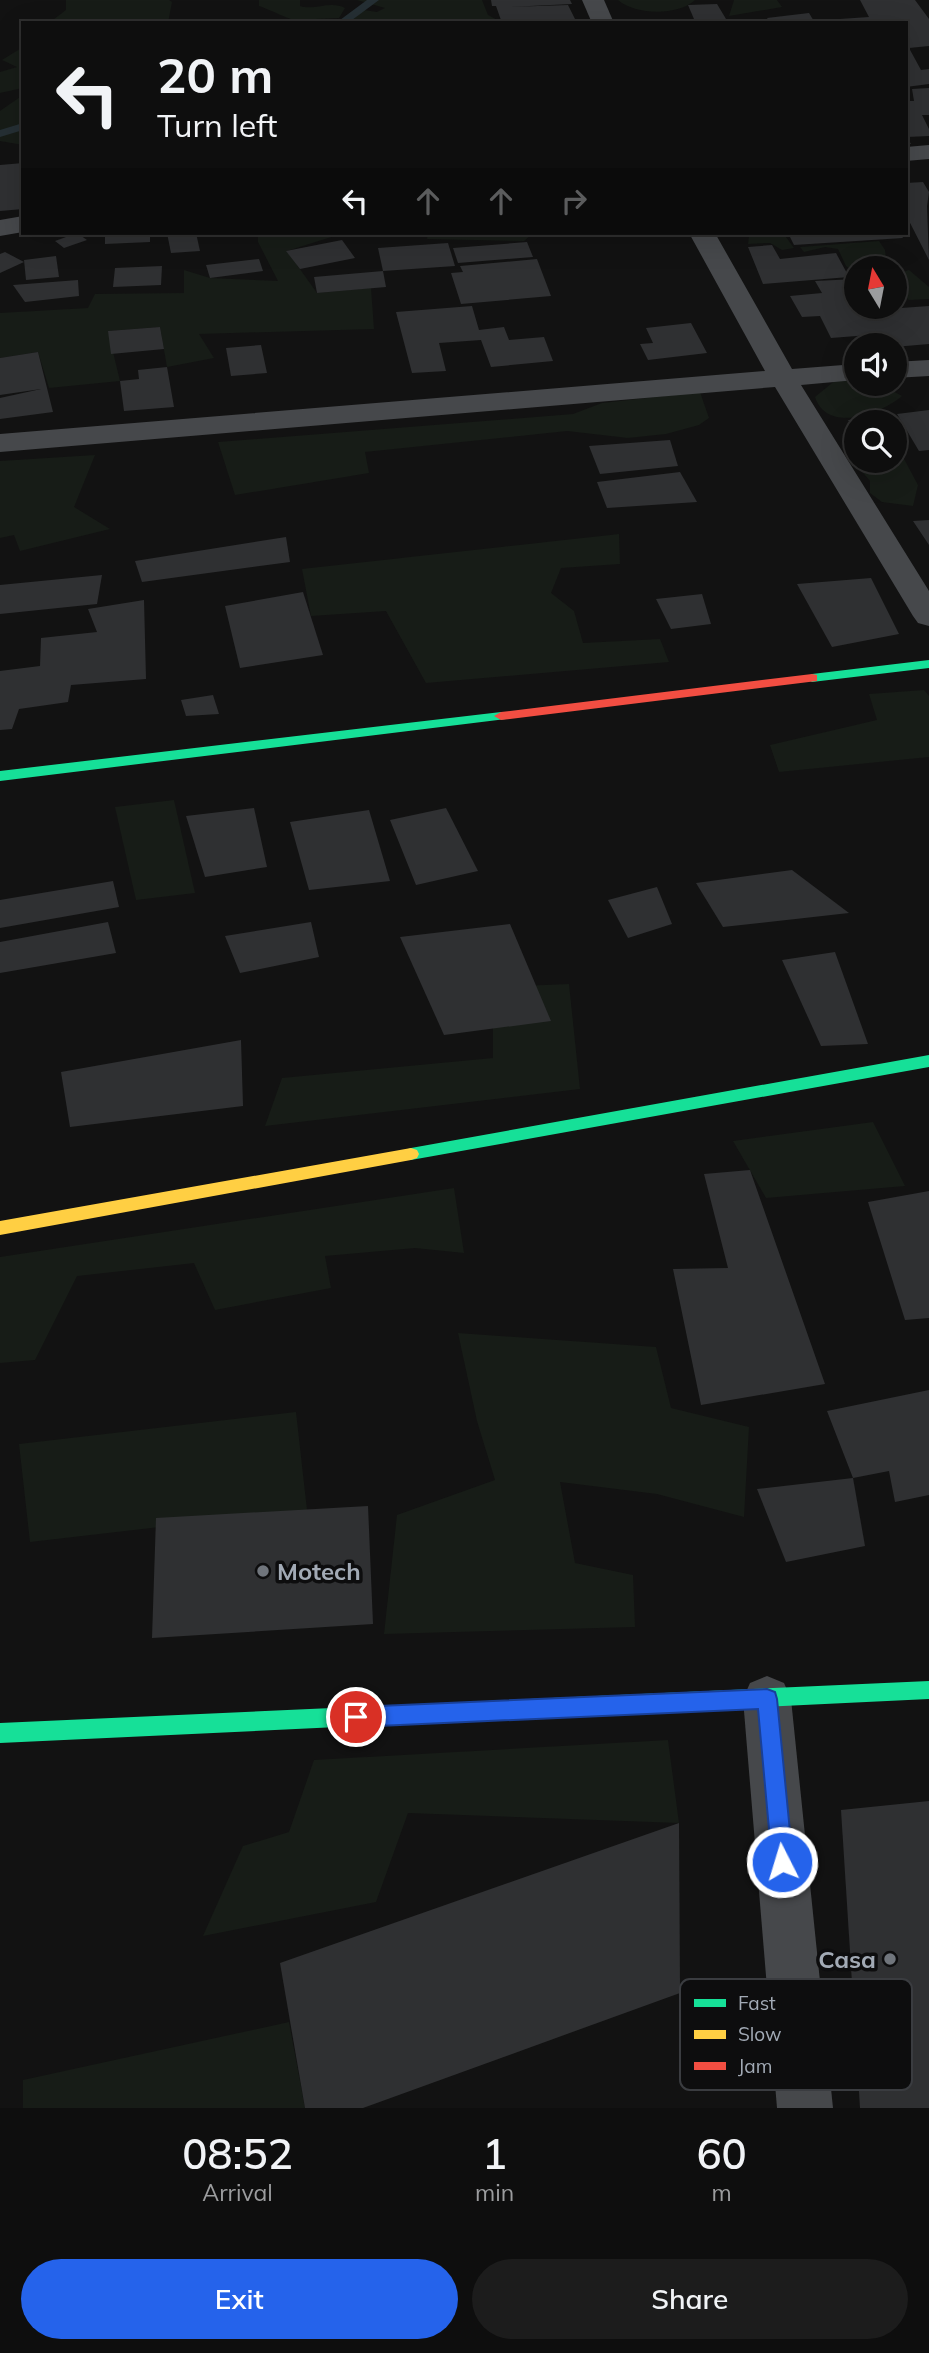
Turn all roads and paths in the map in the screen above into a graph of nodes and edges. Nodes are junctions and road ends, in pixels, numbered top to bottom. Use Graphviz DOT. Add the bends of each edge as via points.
graph roads {
  1 [pos="593,0"];
  2 [pos="602,21"];
  3 [pos="929,152"];
  4 [pos="908,154"];
  5 [pos="21,224"];
  6 [pos="0,228"];
  7 [pos="703,235"];
  8 [pos="929,368"];
  9 [pos="907,369"];
  10 [pos="844,373"];
  11 [pos="782,376"];
  12 [pos="0,443"];
  13 [pos="929,616"];
  14 [pos="929,664"];
  15 [pos="0,776"];
  16 [pos="929,1061"];
  17 [pos="0,1228"];
  18 [pos="929,1690"];
  19 [pos="767,1699"];
  20 [pos="0,1733"];
  21 [pos="793,1979"];
  22 [pos="803,2090"];
  23 [pos="805,2108"];
  1 -- 2 [label="street"];
  3 -- 4 [label="street"];
  5 -- 6 [label="street"];
  7 -- 11 [label="street"];
  8 -- 9 [label="street"];
  10 -- 11 [label="street"];
  11 -- 12 [label="street"];
  11 -- 13 [label="street"];
  14 -- 15 [label="street"];
  16 -- 17 [label="street"];
  18 -- 19 [label="street"];
  19 -- 20 [label="street"];
  19 -- 21 [label="street"];
  22 -- 23 [label="street"];
}
